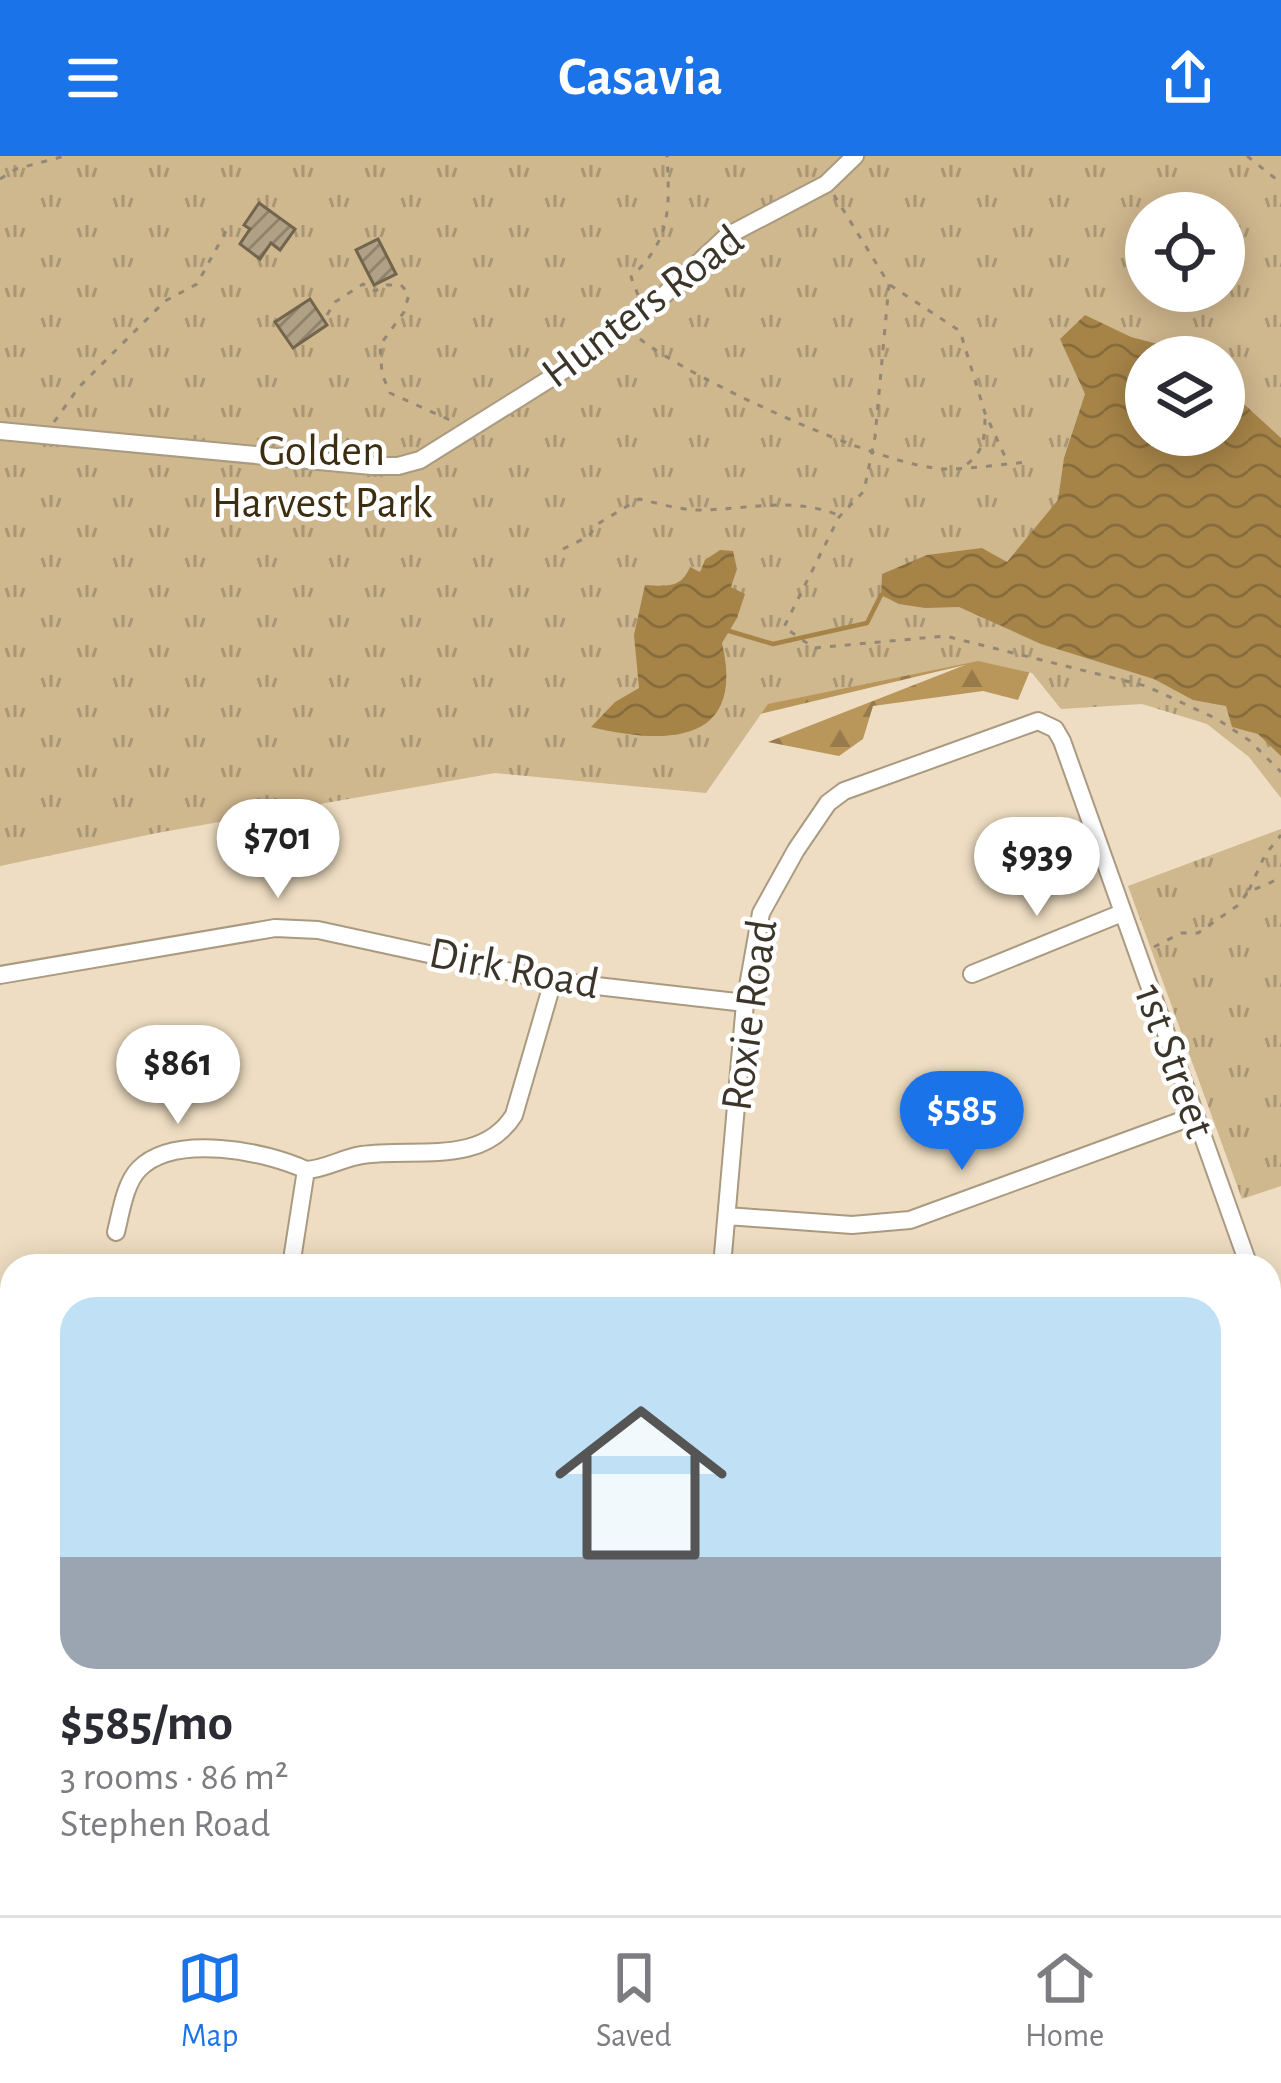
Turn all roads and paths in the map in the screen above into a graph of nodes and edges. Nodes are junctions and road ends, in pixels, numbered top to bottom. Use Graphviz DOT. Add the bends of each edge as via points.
graph roads {
  1 [pos="65,156"];
  2 [pos="667,156"];
  3 [pos="855,156"];
  4 [pos="1247,156"];
  5 [pos="0,179"];
  6 [pos="1281,183"];
  7 [pos="826,184"];
  8 [pos="226,231"];
  9 [pos="889,284"];
  10 [pos="647,311"];
  11 [pos="327,315"];
  12 [pos="626,327"];
  13 [pos="985,413"];
  14 [pos="471,427"];
  15 [pos="0,431"];
  16 [pos="44,436"];
  17 [pos="872,451"];
  18 [pos="1029,462"];
  19 [pos="1008,463"];
  20 [pos="962,467"];
  21 [pos="839,517"];
  22 [pos="563,549"];
  23 [pos="1048,724"];
  24 [pos="1281,772"];
  25 [pos="1281,835"];
  26 [pos="1281,878"];
  27 [pos="1248,892"];
  28 [pos="1122,914"];
  29 [pos="1135,951"];
  30 [pos="972,974"];
  31 [pos="0,975"];
  32 [pos="553,981"];
  33 [pos="745,1003"];
  34 [pos="1194,1116"];
  35 [pos="306,1170"];
  36 [pos="727,1216"];
  37 [pos="116,1232"];
  38 [pos="293,1254"];
  39 [pos="723,1254"];
  40 [pos="1245,1254"];
  1 -- 5 [label="path"];
  2 -- 10 [label="path" via="667,228 631,277"];
  3 -- 7 [label="street, Hunters Road"];
  4 -- 6 [label="path"];
  7 -- 9 [label="path"];
  7 -- 10 [label="street, Hunters Road" via="728,236"];
  8 -- 16 [label="path" via="196,284 165,301 79,387"];
  9 -- 13 [label="path" via="960,331"];
  9 -- 17 [label="path"];
  10 -- 12 [label="street, Hunters Road"];
  11 -- 14 [label="path" via="363,284 375,291 401,285 409,294 404,312 380,345 390,393"];
  12 -- 14 [label="street, Hunters Road"];
  12 -- 17 [label="path" via="746,399"];
  13 -- 19 [label="path"];
  13 -- 20 [label="path" via="978,456"];
  14 -- 16 [label="street, Hunters Road" via="398,466"];
  15 -- 16 [label="street, Hunters Road"];
  17 -- 20 [label="path"];
  17 -- 21 [label="path" via="864,491"];
  18 -- 19 [label="path"];
  19 -- 20 [label="path"];
  21 -- 22 [label="path" via="808,505 691,510 639,499"];
  21 -- 24 [label="path" via="784,627 814,648 945,636 1146,686 1216,718"];
  23 -- 28 [label="street, 1st Street" via="1063,741"];
  23 -- 33 [label="street, Roxie Road" via="993,734 844,790 829,803 760,913"];
  25 -- 27 [label="path"];
  26 -- 27 [label="path"];
  27 -- 29 [label="path" via="1198,933"];
  28 -- 29 [label="street, 1st Street"];
  28 -- 30 [label="street"];
  29 -- 34 [label="street, 1st Street"];
  31 -- 32 [label="street, Dirk Road" via="275,928 318,930"];
  32 -- 33 [label="street, Dirk Road"];
  32 -- 35 [label="street" via="514,1115 496,1137 474,1148 365,1154"];
  33 -- 36 [label="street, Roxie Road"];
  34 -- 36 [label="street" via="910,1220 852,1225"];
  34 -- 40 [label="street, 1st Street"];
  35 -- 37 [label="street" via="239,1149 154,1159 132,1178"];
  35 -- 38 [label="street"];
  36 -- 39 [label="street, Roxie Road"];
}
